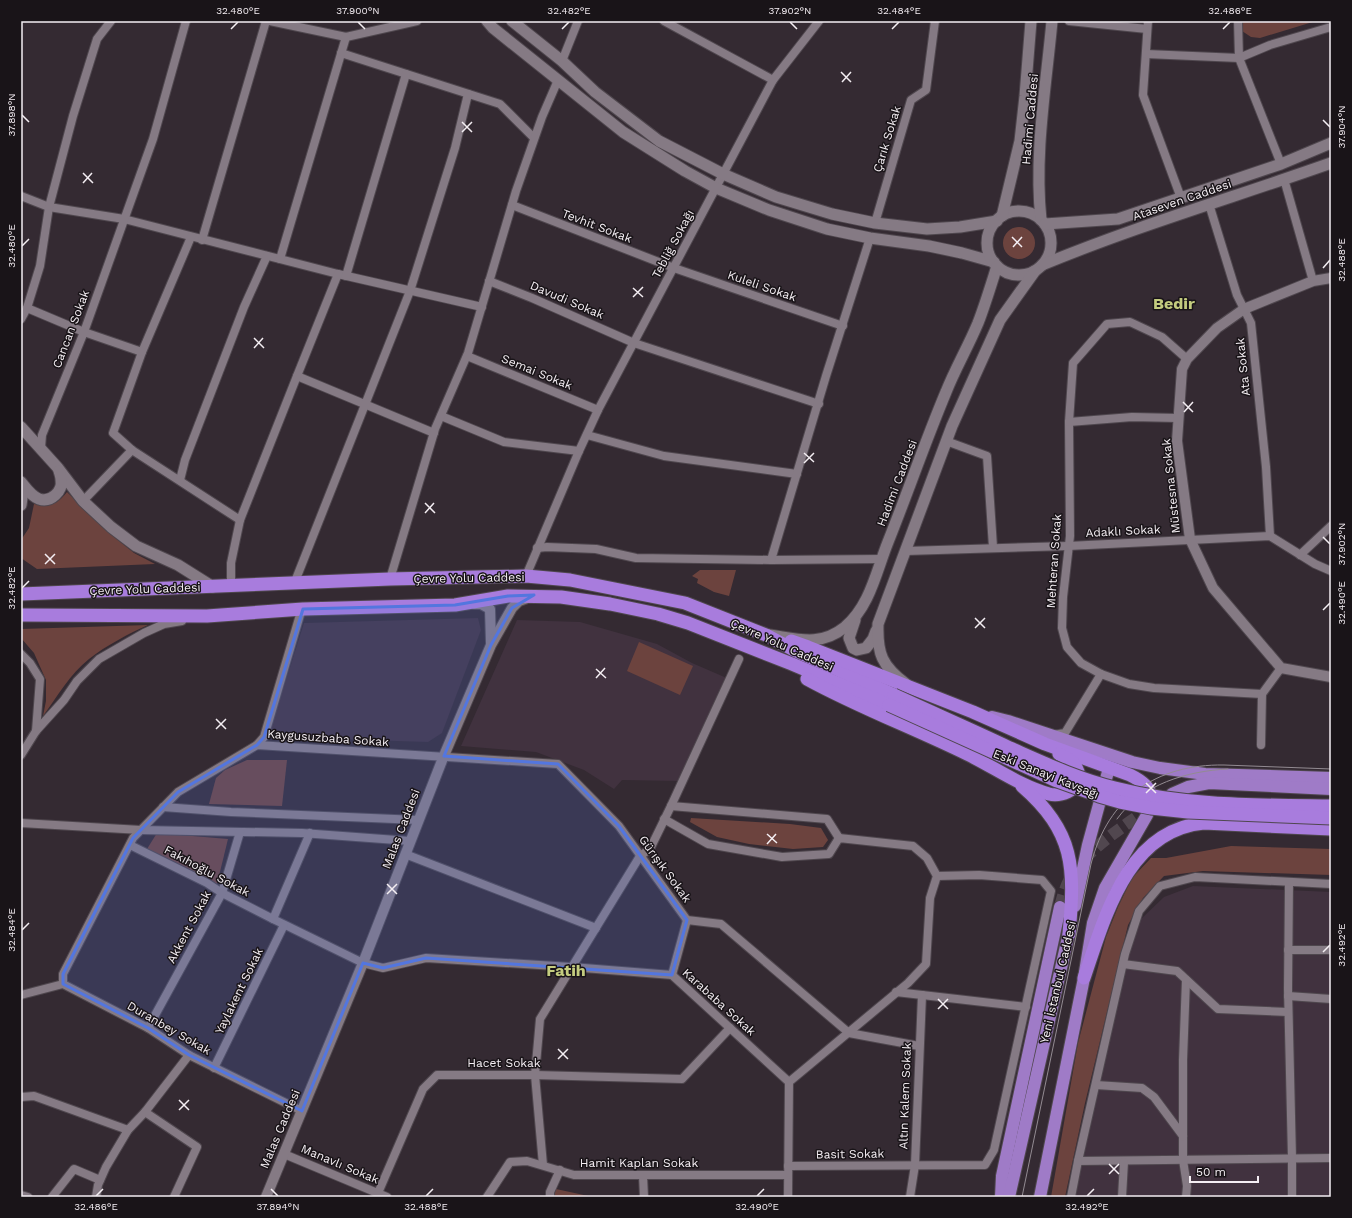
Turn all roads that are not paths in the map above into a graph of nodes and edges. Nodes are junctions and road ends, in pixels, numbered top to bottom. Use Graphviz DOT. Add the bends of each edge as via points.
graph roads {
  1 [pos="111,21"];
  2 [pos="186,21"];
  3 [pos="266,21"];
  4 [pos="270,21"];
  5 [pos="417,21"];
  6 [pos="487,21"];
  7 [pos="512,21"];
  8 [pos="578,21"];
  9 [pos="664,21"];
  10 [pos="818,21"];
  11 [pos="935,21"];
  12 [pos="1031,21"];
  13 [pos="1052,21"];
  14 [pos="1069,21"];
  15 [pos="1238,21"];
  16 [pos="680,25"];
  17 [pos="1148,25"];
  18 [pos="1331,27"];
  19 [pos="346,37"];
  20 [pos="341,53"];
  21 [pos="1146,54"];
  22 [pos="1239,58"];
  23 [pos="562,61"];
  24 [pos="406,74"];
  25 [pos="558,80"];
  26 [pos="773,80"];
  27 [pos="468,94"];
  28 [pos="534,138"];
  29 [pos="1331,143"];
  30 [pos="1331,163"];
  31 [pos="1281,164"];
  32 [pos="723,174"];
  33 [pos="1284,179"];
  34 [pos="716,188"];
  35 [pos="21,196"];
  36 [pos="1181,198"];
  37 [pos="1209,204"];
  38 [pos="512,205"];
  39 [pos="49,207"];
  40 [pos="1000,218"];
  41 [pos="124,219"];
  42 [pos="1043,222"];
  43 [pos="875,223"];
  44 [pos="191,237"];
  45 [pos="870,238"];
  46 [pos="202,240"];
  47 [pos="267,256"];
  48 [pos="280,260"];
  49 [pos="995,264"];
  50 [pos="674,268"];
  51 [pos="1039,268"];
  52 [pos="342,275"];
  53 [pos="1331,278"];
  54 [pos="489,281"];
  55 [pos="1313,281"];
  56 [pos="410,291"];
  57 [pos="482,307"];
  58 [pos="27,308"];
  59 [pos="1244,309"];
  60 [pos="21,319"];
  61 [pos="843,326"];
  62 [pos="84,332"];
  63 [pos="634,343"];
  64 [pos="142,352"];
  65 [pos="467,356"];
  66 [pos="1187,359"];
  67 [pos="297,376"];
  68 [pos="819,404"];
  69 [pos="366,405"];
  70 [pos="598,410"];
  71 [pos="441,416"];
  72 [pos="1178,418"];
  73 [pos="1069,422"];
  74 [pos="21,427"];
  75 [pos="434,433"];
  76 [pos="586,435"];
  77 [pos="946,441"];
  78 [pos="41,448"];
  79 [pos="132,450"];
  80 [pos="579,451"];
  81 [pos="58,468"];
  82 [pos="797,474"];
  83 [pos="180,480"];
  84 [pos="21,483"];
  85 [pos="83,501"];
  86 [pos="21,504"];
  87 [pos="240,520"];
  88 [pos="1331,526"];
  89 [pos="1270,536"];
  90 [pos="1190,539"];
  91 [pos="1068,546"];
  92 [pos="993,547"];
  93 [pos="537,548"];
  94 [pos="906,551"];
  95 [pos="1300,555"];
  96 [pos="881,559"];
  97 [pos="771,560"];
  98 [pos="1331,572"];
  99 [pos="526,576"];
  100 [pos="390,579"];
  101 [pos="294,584"];
  102 [pos="231,586"];
  103 [pos="213,587"];
  104 [pos="21,594"];
  105 [pos="534,595"];
  106 [pos="455,605"];
  107 [pos="303,609"];
  108 [pos="21,615"];
  109 [pos="207,616"];
  110 [pos="857,616"];
  111 [pos="878,624"];
  112 [pos="766,635"];
  113 [pos="491,645"];
  114 [pos="760,652"];
  115 [pos="21,654"];
  116 [pos="738,659"];
  117 [pos="1281,668"];
  118 [pos="1101,674"];
  119 [pos="1331,677"];
  120 [pos="910,687"];
  121 [pos="1262,694"];
  122 [pos="892,700"];
  123 [pos="36,731"];
  124 [pos="1048,740"];
  125 [pos="257,745"];
  126 [pos="1261,745"];
  127 [pos="21,755"];
  128 [pos="448,757"];
  129 [pos="1109,768"];
  130 [pos="1008,775"];
  131 [pos="1331,778"];
  132 [pos="1331,789"];
  133 [pos="1172,794"];
  134 [pos="1151,802"];
  135 [pos="671,806"];
  136 [pos="1331,806"];
  137 [pos="163,807"];
  138 [pos="1331,818"];
  139 [pos="664,819"];
  140 [pos="418,820"];
  141 [pos="21,823"];
  142 [pos="1331,829"];
  143 [pos="141,830"];
  144 [pos="240,832"];
  145 [pos="310,833"];
  146 [pos="839,838"];
  147 [pos="410,841"];
  148 [pos="130,845"];
  149 [pos="405,854"];
  150 [pos="640,856"];
  151 [pos="937,876"];
  152 [pos="1289,882"];
  153 [pos="1331,884"];
  154 [pos="222,893"];
  155 [pos="1060,907"];
  156 [pos="272,919"];
  157 [pos="687,920"];
  158 [pos="284,925"];
  159 [pos="596,928"];
  160 [pos="1069,934"];
  161 [pos="1288,950"];
  162 [pos="1331,950"];
  163 [pos="363,963"];
  164 [pos="1123,964"];
  165 [pos="571,967"];
  166 [pos="672,975"];
  167 [pos="1084,978"];
  168 [pos="1186,980"];
  169 [pos="63,984"];
  170 [pos="896,992"];
  171 [pos="21,995"];
  172 [pos="922,995"];
  173 [pos="1288,996"];
  174 [pos="1331,999"];
  175 [pos="1026,1007"];
  176 [pos="1288,1012"];
  177 [pos="148,1028"];
  178 [pos="730,1028"];
  179 [pos="849,1033"];
  180 [pos="919,1046"];
  181 [pos="189,1055"];
  182 [pos="214,1068"];
  183 [pos="535,1075"];
  184 [pos="789,1082"];
  185 [pos="1096,1085"];
  186 [pos="21,1097"];
  187 [pos="145,1112"];
  188 [pos="302,1112"];
  189 [pos="128,1130"];
  190 [pos="1183,1136"];
  191 [pos="284,1154"];
  192 [pos="1292,1158"];
  193 [pos="1331,1158"];
  194 [pos="1183,1160"];
  195 [pos="1078,1162"];
  196 [pos="1124,1162"];
  197 [pos="914,1165"];
  198 [pos="543,1166"];
  199 [pos="788,1166"];
  200 [pos="560,1170"];
  201 [pos="788,1175"];
  202 [pos="643,1176"];
  203 [pos="100,1180"];
  204 [pos="378,1193"];
  205 [pos="21,1195"];
  206 [pos="28,1197"];
  207 [pos="52,1197"];
  208 [pos="96,1197"];
  209 [pos="174,1197"];
  210 [pos="266,1197"];
  211 [pos="387,1197"];
  212 [pos="487,1197"];
  213 [pos="550,1197"];
  214 [pos="644,1197"];
  215 [pos="788,1197"];
  216 [pos="910,1197"];
  217 [pos="1001,1197"];
  218 [pos="1009,1197"];
  219 [pos="1040,1197"];
  220 [pos="1071,1197"];
  221 [pos="1122,1197"];
  222 [pos="1186,1197"];
  223 [pos="1292,1197"];
  1 -- 39 [label="street" via="97,39"];
  2 -- 41 [label="street, Cancan Sokak" via="153,139"];
  3 -- 46 [label="street"];
  4 -- 19 [label="street"];
  5 -- 19 [label="street"];
  6 -- 25 [label="main road"];
  7 -- 23 [label="main road"];
  8 -- 23 [label="street"];
  9 -- 16 [label="street"];
  10 -- 26 [label="street, Tebliğ Sokağı"];
  11 -- 43 [label="street, Çarık Sokak" via="926,90 911,100"];
  12 -- 40 [label="main road, Hadimi Caddesi" via="1020,141"];
  13 -- 42 [label="main road, Hadimi Caddesi" via="1038,160 1038,196"];
  14 -- 17 [label="street"];
  15 -- 22 [label="street"];
  16 -- 26 [label="street"];
  17 -- 21 [label="street"];
  18 -- 22 [label="street" via="1270,45"];
  19 -- 20 [label="street"];
  20 -- 24 [label="street"];
  20 -- 48 [label="street"];
  21 -- 22 [label="street"];
  21 -- 36 [label="street" via="1143,95"];
  22 -- 31 [label="street"];
  23 -- 32 [label="main road" via="595,92 660,141"];
  24 -- 27 [label="street"];
  24 -- 52 [label="street"];
  25 -- 28 [label="street"];
  25 -- 34 [label="main road" via="623,132"];
  26 -- 32 [label="street, Tebliğ Sokağı"];
  27 -- 28 [label="street" via="500,104"];
  27 -- 56 [label="street" via="455,148"];
  28 -- 38 [label="street"];
  29 -- 31 [label="main road"];
  30 -- 33 [label="main road, Ataseven Caddesi"];
  31 -- 36 [label="main road"];
  32 -- 34 [label="street, Tebliğ Sokağı"];
  32 -- 43 [label="main road" via="776,197 832,214"];
  33 -- 37 [label="main road, Ataseven Caddesi"];
  33 -- 55 [label="street"];
  34 -- 45 [label="main road" via="827,229"];
  34 -- 50 [label="street, Tebliğ Sokağı"];
  35 -- 39 [label="street"];
  36 -- 42 [label="main road" via="1118,219"];
  37 -- 51 [label="main road, Ataseven Caddesi" via="1074,252"];
  37 -- 59 [label="street, Ata Sokak" via="1237,295"];
  38 -- 50 [label="street, Tevhit Sokak"];
  38 -- 54 [label="street"];
  39 -- 41 [label="street"];
  39 -- 58 [label="street" via="40,266"];
  40 -- 42 [label="main road" via="1012,212 1023,212 1033,214"];
  40 -- 43 [label="main road" via="960,227 927,229"];
  40 -- 49 [label="main road" via="988,235 987,244"];
  41 -- 44 [label="street"];
  41 -- 62 [label="street, Cancan Sokak"];
  42 -- 51 [label="main road" via="1051,241 1047,258"];
  44 -- 46 [label="street"];
  44 -- 64 [label="street"];
  45 -- 49 [label="main road" via="962,252"];
  45 -- 61 [label="street"];
  46 -- 47 [label="street"];
  47 -- 48 [label="street"];
  47 -- 83 [label="street" via="241,314 185,460"];
  48 -- 52 [label="street"];
  49 -- 51 [label="main road" via="1016,275 1027,274"];
  49 -- 96 [label="main road, Hadimi Caddesi" via="978,323 946,391"];
  50 -- 61 [label="street, Kuleli Sokak"];
  50 -- 63 [label="street, Tebliğ Sokağı"];
  51 -- 77 [label="main road" via="1000,320"];
  52 -- 56 [label="street"];
  52 -- 67 [label="street"];
  53 -- 55 [label="street, Müstesna Sokak"];
  54 -- 57 [label="street"];
  54 -- 63 [label="street, Davudi Sokak"];
  55 -- 59 [label="street, Müstesna Sokak"];
  56 -- 57 [label="street"];
  56 -- 69 [label="street"];
  57 -- 65 [label="street"];
  58 -- 60 [label="street"];
  58 -- 62 [label="street"];
  59 -- 66 [label="street, Müstesna Sokak" via="1217,328"];
  59 -- 89 [label="street, Ata Sokak" via="1251,323 1266,467"];
  61 -- 68 [label="street"];
  62 -- 64 [label="street"];
  62 -- 78 [label="street, Cancan Sokak" via="42,435"];
  63 -- 68 [label="street, Davudi Sokak"];
  63 -- 70 [label="street, Tebliğ Sokağı"];
  64 -- 79 [label="street" via="112,433"];
  65 -- 70 [label="street, Semai Sokak"];
  65 -- 71 [label="street"];
  66 -- 72 [label="street, Müstesna Sokak" via="1182,369"];
  66 -- 73 [label="street, Mehteran Sokak" via="1162,337 1130,322 1107,324 1073,363"];
  67 -- 69 [label="street"];
  67 -- 87 [label="street"];
  68 -- 82 [label="street"];
  69 -- 75 [label="street"];
  69 -- 101 [label="street"];
  70 -- 76 [label="street, Tebliğ Sokağı"];
  71 -- 75 [label="street"];
  71 -- 80 [label="street" via="504,442"];
  72 -- 73 [label="street" via="1132,417"];
  72 -- 90 [label="street, Müstesna Sokak" via="1177,441"];
  73 -- 91 [label="street, Mehteran Sokak"];
  74 -- 78 [label="main road"];
  75 -- 100 [label="street"];
  76 -- 80 [label="street, Tebliğ Sokağı"];
  76 -- 82 [label="street" via="664,456"];
  77 -- 92 [label="street" via="986,456"];
  77 -- 94 [label="main road"];
  78 -- 81 [label="main road"];
  79 -- 83 [label="street"];
  79 -- 85 [label="street"];
  80 -- 93 [label="street, Tebliğ Sokağı"];
  81 -- 84 [label="main road" via="62,481 60,491 51,499 40,499"];
  81 -- 85 [label="main road"];
  82 -- 97 [label="street"];
  83 -- 87 [label="street"];
  84 -- 86 [label="main road"];
  85 -- 103 [label="main road" via="136,546 178,565"];
  87 -- 102 [label="street" via="231,563"];
  88 -- 95 [label="street"];
  89 -- 90 [label="street, Adaklı Sokak"];
  89 -- 95 [label="street"];
  90 -- 91 [label="street, Adaklı Sokak"];
  90 -- 117 [label="street, Müstesna Sokak" via="1213,588"];
  91 -- 92 [label="street, Adaklı Sokak"];
  91 -- 118 [label="street, Mehteran Sokak" via="1062,628 1067,647 1081,663"];
  92 -- 94 [label="street, Adaklı Sokak"];
  93 -- 97 [label="street" via="546,546 596,549 636,558"];
  93 -- 99 [label="street, Tebliğ Sokağı"];
  94 -- 111 [label="main road"];
  95 -- 98 [label="street"];
  96 -- 97 [label="street"];
  96 -- 110 [label="main road, Hadimi Caddesi" via="872,588"];
  99 -- 100 [label="highway, Çevre Yolu Caddesi"];
  99 -- 112 [label="highway, Çevre Yolu Caddesi" via="570,580 685,603"];
  100 -- 101 [label="highway, Çevre Yolu Caddesi"];
  101 -- 102 [label="highway, Çevre Yolu Caddesi"];
  102 -- 103 [label="highway, Çevre Yolu Caddesi"];
  103 -- 104 [label="highway, Çevre Yolu Caddesi"];
  105 -- 106 [label="highway, Çevre Yolu Caddesi" via="508,596"];
  105 -- 113 [label="street, Malas Caddesi" via="519,601 512,608"];
  105 -- 114 [label="highway, Çevre Yolu Caddesi" via="610,604 658,614 688,623"];
  106 -- 107 [label="highway, Çevre Yolu Caddesi"];
  106 -- 113 [label="street" via="481,604 490,608"];
  107 -- 109 [label="highway, Çevre Yolu Caddesi"];
  107 -- 125 [label="street" via="264,737"];
  108 -- 109 [label="highway, Çevre Yolu Caddesi"];
  109 -- 123 [label="street" via="164,624 99,659 77,681"];
  110 -- 111 [label="main road" via="849,638 851,646 857,650 870,645"];
  110 -- 112 [label="main road, Hadimi Caddesi" via="843,629 823,640"];
  111 -- 120 [label="main road" via="878,644 884,661 894,674"];
  112 -- 120 [label="highway" via="808,647"];
  112 -- 122 [label="highway, Çevre Yolu Caddesi"];
  113 -- 128 [label="street, Malas Caddesi"];
  114 -- 122 [label="highway, Çevre Yolu Caddesi"];
  114 -- 130 [label="highway" via="818,685"];
  115 -- 123 [label="street" via="40,680"];
  116 -- 135 [label="street"];
  117 -- 119 [label="street"];
  117 -- 121 [label="street"];
  118 -- 121 [label="street, Mehteran Sokak" via="1129,684 1154,688"];
  118 -- 124 [label="street" via="1064,733"];
  120 -- 124 [label="highway"];
  121 -- 126 [label="street"];
  122 -- 136 [label="highway, Eski Sanayi Kavşağı, bridge" via="1084,779 1113,788 1192,802"];
  122 -- 138 [label="highway, Eski Sanayi Kavşağı, bridge" via="1057,781 1120,802 1188,812"];
  123 -- 127 [label="street"];
  124 -- 129 [label="highway"];
  124 -- 130 [label="highway" via="1076,767 1077,780 1070,791 1057,795 1050,794"];
  124 -- 131 [label="main road" via="1160,768 1205,774"];
  125 -- 128 [label="street, Kaygusuzbaba Sokak"];
  125 -- 137 [label="street, Kaygusuzbaba Sokak" via="178,792"];
  128 -- 140 [label="street, Malas Caddesi"];
  128 -- 150 [label="street, Gürışık Sokak" via="558,764 618,826"];
  129 -- 134 [label="highway" via="1142,781 1149,790"];
  129 -- 160 [label="main road, Yeni İstanbul Caddesi" via="1088,844"];
  130 -- 160 [label="highway" via="1045,809 1063,839 1072,879"];
  132 -- 133 [label="main road" via="1209,783 1188,787"];
  134 -- 167 [label="main road, Yeni İstanbul Caddesi" via="1147,815 1100,899 1090,935"];
  135 -- 139 [label="street"];
  135 -- 146 [label="street" via="827,820"];
  137 -- 140 [label="street"];
  137 -- 143 [label="street, Kaygusuzbaba Sokak"];
  139 -- 146 [label="street" via="708,844 782,857 828,854"];
  139 -- 150 [label="street" via="650,849"];
  140 -- 147 [label="street, Malas Caddesi"];
  141 -- 143 [label="street"];
  142 -- 167 [label="highway" via="1204,823 1189,825 1163,836 1140,856 1122,882 1107,913"];
  143 -- 144 [label="street"];
  143 -- 148 [label="street, Kaygusuzbaba Sokak"];
  144 -- 145 [label="street"];
  144 -- 154 [label="street, Akkent Sokak"];
  145 -- 147 [label="street"];
  145 -- 156 [label="street"];
  146 -- 151 [label="street" via="913,846 927,858"];
  147 -- 149 [label="street, Malas Caddesi"];
  148 -- 154 [label="street, Fakıhoğlu Sokak"];
  148 -- 169 [label="street, Kaygusuzbaba Sokak" via="63,974"];
  149 -- 159 [label="street"];
  149 -- 163 [label="street, Malas Caddesi"];
  150 -- 157 [label="street, Gürışık Sokak"];
  150 -- 159 [label="street"];
  151 -- 170 [label="street" via="930,898 926,964"];
  151 -- 175 [label="street" via="979,875 1042,880 1051,892"];
  152 -- 153 [label="street"];
  152 -- 161 [label="street"];
  152 -- 164 [label="street" via="1195,877 1160,886 1139,911"];
  154 -- 156 [label="street, Fakıhoğlu Sokak"];
  154 -- 177 [label="street, Akkent Sokak"];
  155 -- 217 [label="main road, Yeni İstanbul Caddesi" via="1002,1176"];
  156 -- 158 [label="street, Fakıhoğlu Sokak"];
  157 -- 166 [label="street"];
  157 -- 179 [label="street, Gürışık Sokak" via="721,924"];
  158 -- 163 [label="street, Karababa Sokak"];
  158 -- 182 [label="street, Yaylakent Sokak"];
  159 -- 165 [label="street"];
  160 -- 218 [label="main road, Yeni İstanbul Caddesi"];
  161 -- 162 [label="street"];
  161 -- 173 [label="street"];
  163 -- 165 [label="street, Karababa Sokak" via="383,968 426,958"];
  163 -- 188 [label="street, Malas Caddesi"];
  164 -- 168 [label="street" via="1177,971"];
  164 -- 185 [label="street"];
  165 -- 166 [label="street, Karababa Sokak"];
  165 -- 183 [label="street" via="540,1019"];
  166 -- 178 [label="street, Karababa Sokak"];
  167 -- 219 [label="main road, Yeni İstanbul Caddesi"];
  168 -- 176 [label="street" via="1218,1009"];
  168 -- 190 [label="street"];
  169 -- 171 [label="street"];
  169 -- 177 [label="street, Duranbey Sokak"];
  170 -- 172 [label="street"];
  170 -- 179 [label="street"];
  172 -- 175 [label="street"];
  172 -- 180 [label="street, Altın Kalem Sokak"];
  173 -- 174 [label="street"];
  173 -- 176 [label="street"];
  175 -- 197 [label="street, Basit Sokak" via="994,1150 984,1165"];
  176 -- 192 [label="street"];
  177 -- 181 [label="street, Duranbey Sokak"];
  178 -- 183 [label="street, Hacet Sokak" via="682,1079"];
  178 -- 184 [label="street, Karababa Sokak"];
  179 -- 180 [label="street, Gürışık Sokak"];
  179 -- 184 [label="street"];
  180 -- 197 [label="street, Altın Kalem Sokak"];
  181 -- 182 [label="street, Duranbey Sokak"];
  181 -- 187 [label="street"];
  182 -- 188 [label="street, Duranbey Sokak"];
  183 -- 198 [label="street"];
  183 -- 204 [label="street, Hacet Sokak" via="437,1075 423,1089"];
  184 -- 199 [label="street"];
  185 -- 190 [label="street" via="1142,1088 1154,1097"];
  185 -- 195 [label="street"];
  186 -- 189 [label="street" via="34,1096"];
  187 -- 189 [label="street"];
  187 -- 209 [label="street" via="197,1147"];
  188 -- 191 [label="street, Malas Caddesi"];
  189 -- 203 [label="street"];
  190 -- 194 [label="street"];
  191 -- 204 [label="street, Manavlı Sokak"];
  191 -- 210 [label="street, Malas Caddesi"];
  192 -- 193 [label="street"];
  192 -- 194 [label="street"];
  192 -- 223 [label="street"];
  194 -- 196 [label="street"];
  194 -- 222 [label="street"];
  195 -- 196 [label="street"];
  195 -- 220 [label="street"];
  196 -- 221 [label="street"];
  197 -- 199 [label="street, Basit Sokak"];
  197 -- 216 [label="street, Altın Kalem Sokak"];
  198 -- 200 [label="street, Hamit Kaplan Sokak"];
  198 -- 212 [label="street, Hamit Kaplan Sokak" via="527,1161 510,1162"];
  199 -- 201 [label="street"];
  200 -- 202 [label="street, Hamit Kaplan Sokak" via="574,1175"];
  200 -- 213 [label="street"];
  201 -- 202 [label="street, Hamit Kaplan Sokak"];
  201 -- 215 [label="street"];
  202 -- 214 [label="street"];
  203 -- 207 [label="street" via="74,1169"];
  203 -- 208 [label="street"];
  204 -- 211 [label="street, Manavlı Sokak"];
  205 -- 206 [label="street"];
}
